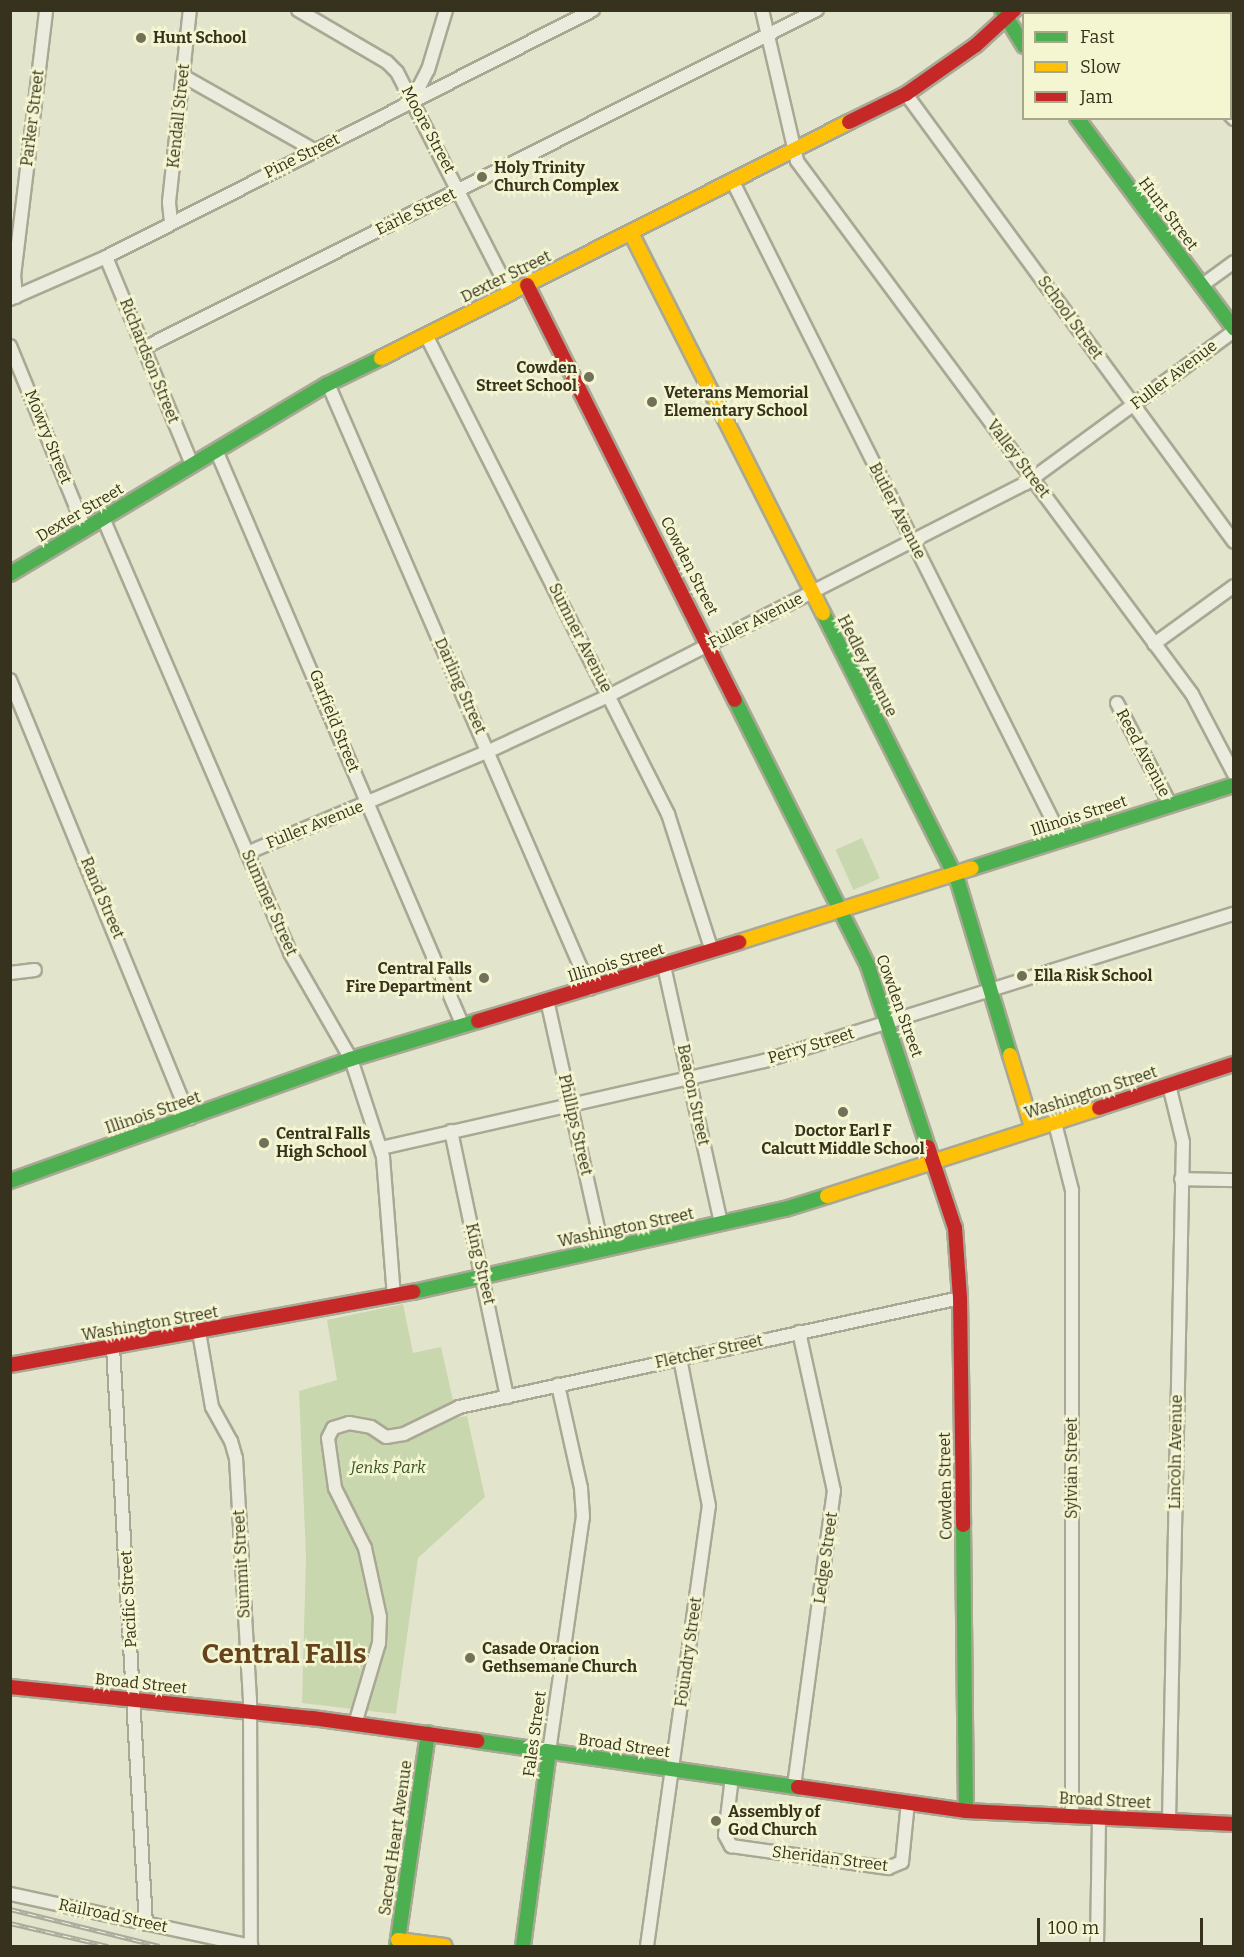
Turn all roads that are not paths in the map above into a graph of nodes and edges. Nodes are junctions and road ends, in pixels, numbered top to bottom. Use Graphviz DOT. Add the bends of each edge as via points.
graph roads {
  1 [pos="46,10"];
  2 [pos="190,10"];
  3 [pos="446,10"];
  4 [pos="592,10"];
  5 [pos="762,10"];
  6 [pos="817,10"];
  7 [pos="305,12"];
  8 [pos="1007,14"];
  9 [pos="767,35"];
  10 [pos="1022,44"];
  11 [pos="183,76"];
  12 [pos="906,94"];
  13 [pos="413,99"];
  14 [pos="1078,120"];
  15 [pos="314,150"];
  16 [pos="792,150"];
  17 [pos="733,182"];
  18 [pos="460,191"];
  19 [pos="171,222"];
  20 [pos="631,234"];
  21 [pos="106,257"];
  22 [pos="1233,262"];
  23 [pos="527,285"];
  24 [pos="1201,286"];
  25 [pos="510,293"];
  26 [pos="13,298"];
  27 [pos="1233,330"];
  28 [pos="426,334"];
  29 [pos="10,346"];
  30 [pos="144,348"];
  31 [pos="328,384"];
  32 [pos="1133,406"];
  33 [pos="216,450"];
  34 [pos="192,465"];
  35 [pos="1033,479"];
  36 [pos="103,518"];
  37 [pos="85,529"];
  38 [pos="912,542"];
  39 [pos="1233,542"];
  40 [pos="10,574"];
  41 [pos="1233,586"];
  42 [pos="811,593"];
  43 [pos="710,644"];
  44 [pos="1154,644"];
  45 [pos="10,680"];
  46 [pos="610,695"];
  47 [pos="1117,703"];
  48 [pos="489,751"];
  49 [pos="1233,774"];
  50 [pos="1233,785"];
  51 [pos="368,804"];
  52 [pos="1170,804"];
  53 [pos="1062,839"];
  54 [pos="247,853"];
  55 [pos="954,874"];
  56 [pos="842,910"];
  57 [pos="1233,914"];
  58 [pos="712,951"];
  59 [pos="664,966"];
  60 [pos="35,970"];
  61 [pos="10,973"];
  62 [pos="590,988"];
  63 [pos="992,990"];
  64 [pos="547,1000"];
  65 [pos="890,1022"];
  66 [pos="464,1026"];
  67 [pos="351,1059"];
  68 [pos="1233,1064"];
  69 [pos="689,1078"];
  70 [pos="1169,1085"];
  71 [pos="571,1106"];
  72 [pos="190,1118"];
  73 [pos="1055,1123"];
  74 [pos="1033,1130"];
  75 [pos="451,1131"];
  76 [pos="381,1148"];
  77 [pos="934,1161"];
  78 [pos="1181,1179"];
  79 [pos="1233,1180"];
  80 [pos="10,1181"];
  81 [pos="721,1224"];
  82 [pos="603,1250"];
  83 [pos="484,1276"];
  84 [pos="394,1296"];
  85 [pos="960,1298"];
  86 [pos="199,1332"];
  87 [pos="799,1332"];
  88 [pos="113,1347"];
  89 [pos="680,1358"];
  90 [pos="10,1365"];
  91 [pos="558,1385"];
  92 [pos="507,1397"];
  93 [pos="10,1687"];
  94 [pos="134,1700"];
  95 [pos="250,1712"];
  96 [pos="355,1724"];
  97 [pos="428,1733"];
  98 [pos="549,1752"];
  99 [pos="673,1770"];
  100 [pos="732,1777"];
  101 [pos="794,1786"];
  102 [pos="908,1802"];
  103 [pos="966,1811"];
  104 [pos="1072,1816"];
  105 [pos="1099,1818"];
  106 [pos="1169,1821"];
  107 [pos="1233,1824"];
  108 [pos="10,1894"];
  109 [pos="146,1924"];
  110 [pos="397,1943"];
  111 [pos="251,1947"];
  112 [pos="446,1947"];
  113 [pos="523,1947"];
  114 [pos="647,1947"];
  115 [pos="1097,1947"];
  1 -- 26 [label="street, Parker Street"];
  2 -- 11 [label="street, Kendall Street"];
  3 -- 13 [label="street" via="428,70"];
  4 -- 13 [label="street, Pine Street"];
  5 -- 9 [label="street"];
  6 -- 9 [label="street, Earle Street"];
  7 -- 13 [label="street, Moore Street" via="387,62"];
  8 -- 10 [label="street"];
  8 -- 12 [label="street, Dexter Street"];
  9 -- 16 [label="street"];
  9 -- 18 [label="street, Earle Street"];
  11 -- 15 [label="street"];
  11 -- 19 [label="street, Kendall Street" via="169,202"];
  12 -- 16 [label="street, Dexter Street"];
  12 -- 32 [label="street, School Street"];
  13 -- 15 [label="street, Pine Street"];
  13 -- 18 [label="street, Moore Street"];
  14 -- 24 [label="street, Hunt Street"];
  15 -- 19 [label="street, Pine Street"];
  16 -- 17 [label="street, Dexter Street"];
  16 -- 35 [label="street, Valley Street"];
  17 -- 20 [label="street, Dexter Street"];
  17 -- 38 [label="street, Butler Avenue"];
  18 -- 25 [label="street, Moore Street"];
  18 -- 30 [label="street, Earle Street"];
  19 -- 21 [label="street, Pine Street"];
  20 -- 23 [label="street, Dexter Street"];
  20 -- 42 [label="street, Hedley Avenue"];
  21 -- 26 [label="street, Pine Street"];
  21 -- 30 [label="street, Richardson Street"];
  22 -- 24 [label="street"];
  23 -- 25 [label="street, Dexter Street"];
  23 -- 43 [label="street, Cowden Street"];
  24 -- 27 [label="street, Hunt Street"];
  25 -- 28 [label="street, Dexter Street"];
  27 -- 32 [label="street, Fuller Avenue"];
  28 -- 31 [label="street, Dexter Street"];
  28 -- 46 [label="street, Sumner Avenue"];
  29 -- 37 [label="street, Mowry Street"];
  30 -- 34 [label="street, Richardson Street"];
  31 -- 33 [label="street, Dexter Street"];
  31 -- 48 [label="street, Darling Street"];
  32 -- 35 [label="street, Fuller Avenue"];
  32 -- 39 [label="street, School Street"];
  33 -- 34 [label="street, Dexter Street"];
  33 -- 51 [label="street, Garfield Street"];
  34 -- 36 [label="street, Dexter Street"];
  35 -- 38 [label="street, Fuller Avenue"];
  35 -- 44 [label="street, Valley Street"];
  36 -- 37 [label="street, Dexter Street"];
  36 -- 54 [label="street, Summer Street"];
  37 -- 40 [label="street, Dexter Street"];
  38 -- 42 [label="street, Fuller Avenue"];
  38 -- 53 [label="street, Butler Avenue" via="1013,735"];
  41 -- 44 [label="street"];
  42 -- 43 [label="street, Fuller Avenue"];
  42 -- 55 [label="street, Hedley Avenue"];
  43 -- 46 [label="street, Fuller Avenue"];
  43 -- 56 [label="street, Cowden Street"];
  44 -- 49 [label="street, Valley Street" via="1192,694"];
  45 -- 72 [label="street, Rand Street"];
  46 -- 48 [label="street, Fuller Avenue"];
  46 -- 58 [label="street, Sumner Avenue" via="676,833"];
  47 -- 52 [label="street, Reed Avenue"];
  48 -- 51 [label="street, Fuller Avenue"];
  48 -- 62 [label="street, Darling Street"];
  50 -- 52 [label="street, Illinois Street"];
  51 -- 54 [label="street, Fuller Avenue"];
  51 -- 66 [label="street, Garfield Street"];
  52 -- 53 [label="street, Illinois Street"];
  53 -- 55 [label="street, Illinois Street"];
  54 -- 67 [label="street, Summer Street" via="290,953"];
  55 -- 56 [label="street, Illinois Street"];
  55 -- 63 [label="street, Hedley Avenue" via="968,907"];
  56 -- 58 [label="street, Illinois Street"];
  56 -- 65 [label="street, Cowden Street"];
  57 -- 63 [label="street, Perry Street"];
  58 -- 59 [label="street, Illinois Street"];
  59 -- 62 [label="street, Illinois Street"];
  59 -- 69 [label="street, Beacon Street"];
  60 -- 61 [label="street"];
  62 -- 64 [label="street, Illinois Street"];
  63 -- 65 [label="street, Perry Street"];
  63 -- 74 [label="street, Hedley Avenue"];
  64 -- 66 [label="street, Illinois Street"];
  64 -- 71 [label="street, Phillips Street"];
  65 -- 69 [label="street, Perry Street" via="764,1061"];
  65 -- 77 [label="street, Cowden Street"];
  66 -- 67 [label="street, Illinois Street"];
  67 -- 72 [label="street, Illinois Street"];
  67 -- 76 [label="street, Summer Street"];
  68 -- 70 [label="street, Washington Street"];
  69 -- 71 [label="street, Perry Street"];
  69 -- 81 [label="street, Beacon Street"];
  70 -- 73 [label="street, Washington Street"];
  70 -- 78 [label="street, Lincoln Avenue" via="1183,1134"];
  71 -- 75 [label="street, Perry Street"];
  71 -- 82 [label="street, Phillips Street"];
  72 -- 80 [label="street, Illinois Street"];
  73 -- 74 [label="street, Washington Street"];
  73 -- 104 [label="street, Sylvian Street" via="1072,1190"];
  74 -- 77 [label="street, Washington Street"];
  75 -- 76 [label="street, Perry Street"];
  75 -- 83 [label="street, King Street"];
  76 -- 84 [label="street, Summer Street"];
  77 -- 81 [label="street, Washington Street" via="804,1204"];
  77 -- 85 [label="street, Cowden Street" via="958,1239"];
  78 -- 79 [label="street"];
  78 -- 106 [label="street, Lincoln Avenue"];
  81 -- 82 [label="street, Washington Street"];
  82 -- 83 [label="street, Washington Street"];
  83 -- 84 [label="street, Washington Street"];
  83 -- 92 [label="street, King Street"];
  84 -- 86 [label="street, Washington Street"];
  85 -- 87 [label="street, Fletcher Street"];
  85 -- 103 [label="street, Cowden Street"];
  86 -- 88 [label="street, Washington Street"];
  86 -- 95 [label="street, Summit Street" via="212,1407 236,1458"];
  87 -- 89 [label="street, Fletcher Street"];
  87 -- 101 [label="street, Ledge Street" via="834,1491"];
  88 -- 90 [label="street, Washington Street"];
  88 -- 94 [label="street, Pacific Street"];
  89 -- 91 [label="street, Fletcher Street"];
  89 -- 99 [label="street, Foundry Street" via="710,1498"];
  91 -- 92 [label="street, Fletcher Street"];
  91 -- 98 [label="street, Fales Street" via="581,1488 583,1517"];
  92 -- 96 [label="street, Fletcher Street" via="459,1407 404,1434 386,1437 371,1427 349,1423 333,1428 330,1433 335,1488 364,1548 379,1610 379,1643"];
  93 -- 94 [label="street, Broad Street"];
  94 -- 95 [label="street, Broad Street"];
  94 -- 109 [label="street, Pacific Street"];
  95 -- 96 [label="street, Broad Street"];
  95 -- 111 [label="street, Summit Street"];
  96 -- 97 [label="street, Broad Street"];
  97 -- 98 [label="street, Broad Street"];
  97 -- 110 [label="street, Sacred Heart Avenue"];
  98 -- 99 [label="street, Broad Street"];
  98 -- 113 [label="street, Fales Street"];
  99 -- 100 [label="street, Broad Street"];
  99 -- 114 [label="street, Foundry Street"];
  100 -- 101 [label="street, Broad Street"];
  100 -- 102 [label="street, Sheridan Street" via="725,1835 731,1846 888,1869 902,1862"];
  101 -- 102 [label="street, Broad Street"];
  102 -- 103 [label="street, Broad Street"];
  103 -- 104 [label="street, Broad Street"];
  104 -- 105 [label="street, Broad Street"];
  105 -- 106 [label="street, Broad Street"];
  105 -- 115 [label="street"];
  106 -- 107 [label="street, Broad Street"];
  108 -- 109 [label="street, Railroad Street"];
  109 -- 111 [label="street, Railroad Street"];
  110 -- 112 [label="street"];
}
